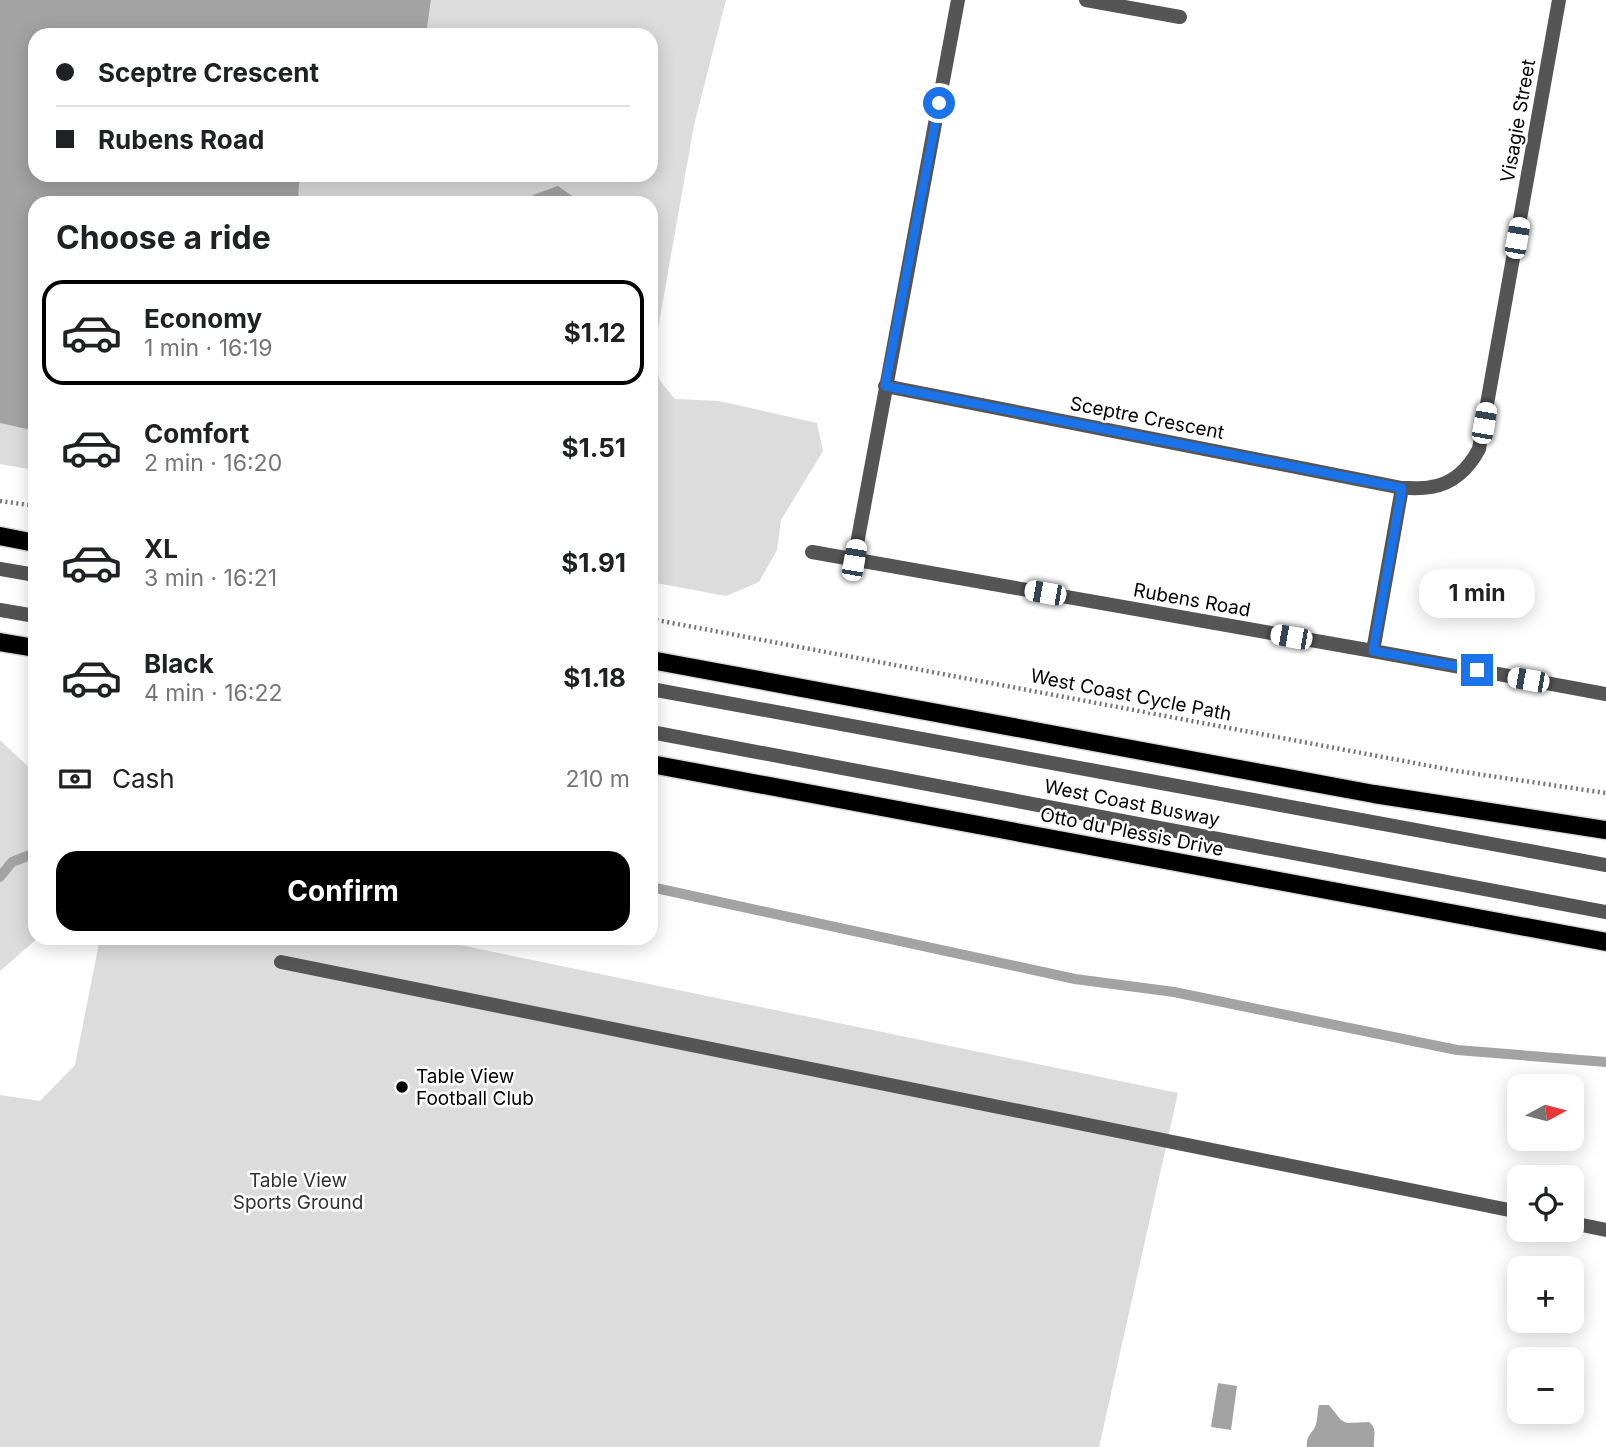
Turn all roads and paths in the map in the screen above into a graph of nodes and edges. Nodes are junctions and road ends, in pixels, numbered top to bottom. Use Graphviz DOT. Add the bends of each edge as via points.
graph roads {
  1 [pos="958,0"];
  2 [pos="1086,0"];
  3 [pos="1559,0"];
  4 [pos="1180,16"];
  5 [pos="885,386"];
  6 [pos="1402,488"];
  7 [pos="0,501"];
  8 [pos="28,505"];
  9 [pos="0,536"];
  10 [pos="28,541"];
  11 [pos="812,552"];
  12 [pos="854,560"];
  13 [pos="0,569"];
  14 [pos="28,574"];
  15 [pos="0,610"];
  16 [pos="28,615"];
  17 [pos="658,621"];
  18 [pos="0,642"];
  19 [pos="28,647"];
  20 [pos="1373,651"];
  21 [pos="658,661"];
  22 [pos="658,690"];
  23 [pos="1606,694"];
  24 [pos="658,733"];
  25 [pos="658,765"];
  26 [pos="1606,793"];
  27 [pos="1606,830"];
  28 [pos="1606,865"];
  29 [pos="1606,912"];
  30 [pos="1606,942"];
  31 [pos="281,962"];
  32 [pos="1507,1210"];
  33 [pos="1584,1225"];
  34 [pos="1606,1230"];
  1 -- 5 [label="street"];
  2 -- 4 [label="street"];
  3 -- 6 [label="street, Visagie Street" via="1479,449 1451,481"];
  5 -- 6 [label="street, Sceptre Crescent"];
  5 -- 12 [label="street"];
  6 -- 20 [label="street"];
  7 -- 8 [label="path"];
  9 -- 10 [label="main road"];
  11 -- 12 [label="street, Rubens Road"];
  12 -- 20 [label="street, Rubens Road"];
  13 -- 14 [label="street"];
  15 -- 16 [label="street"];
  17 -- 26 [label="path, West Coast Cycle Path" via="1457,771"];
  18 -- 19 [label="main road"];
  20 -- 23 [label="street, Rubens Road"];
  21 -- 27 [label="main road" via="1374,794"];
  22 -- 28 [label="street, West Coast Busway"];
  24 -- 29 [label="street, West Coast Busway"];
  25 -- 30 [label="main road, Otto du Plessis Drive"];
  31 -- 32 [label="street"];
  33 -- 34 [label="street"];
}
